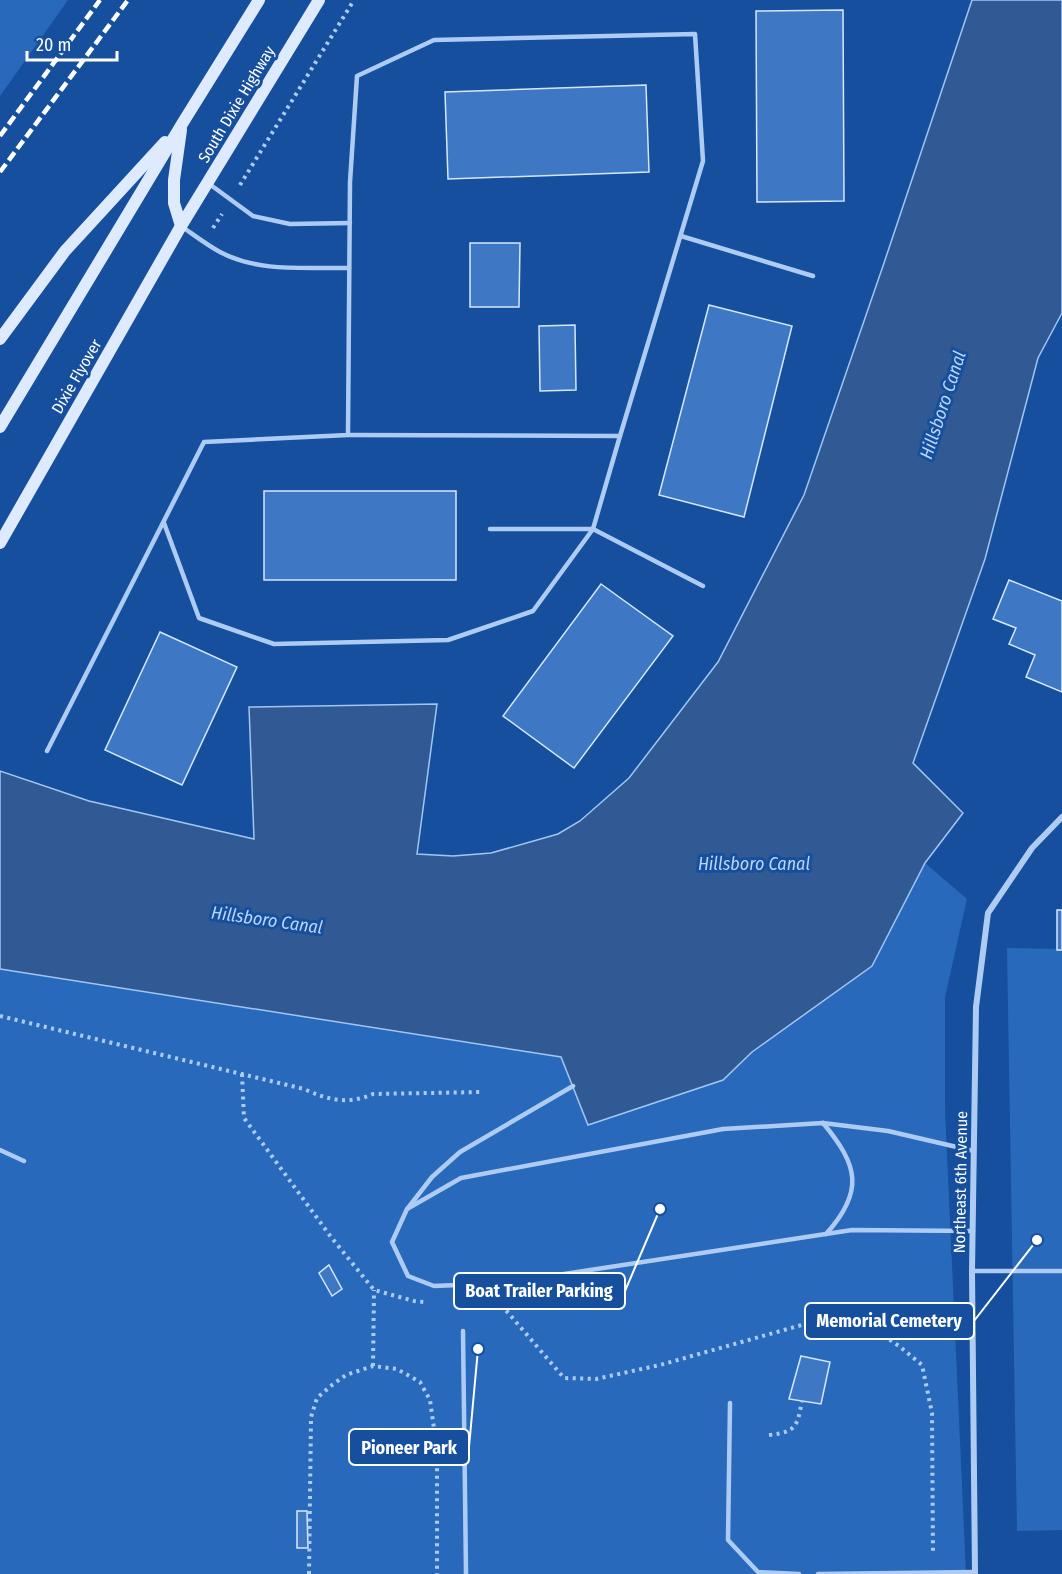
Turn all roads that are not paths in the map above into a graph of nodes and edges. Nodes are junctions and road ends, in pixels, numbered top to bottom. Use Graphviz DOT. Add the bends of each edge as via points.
graph roads {
  1 [pos="259,0"];
  2 [pos="319,0"];
  3 [pos="182,124"];
  4 [pos="207,183"];
  5 [pos="350,223"];
  6 [pos="181,226"];
  7 [pos="681,236"];
  8 [pos="349,268"];
  9 [pos="813,276"];
  10 [pos="0,339"];
  11 [pos="0,427"];
  12 [pos="348,435"];
  13 [pos="620,436"];
  14 [pos="164,522"];
  15 [pos="490,529"];
  16 [pos="593,529"];
  17 [pos="0,543"];
  18 [pos="703,586"];
  19 [pos="47,751"];
  20 [pos="1062,817"];
  21 [pos="573,1086"];
  22 [pos="823,1123"];
  23 [pos="0,1150"];
  24 [pos="974,1151"];
  25 [pos="24,1161"];
  26 [pos="407,1209"];
  27 [pos="973,1231"];
  28 [pos="826,1234"];
  29 [pos="972,1271"];
  30 [pos="1062,1271"];
  31 [pos="463,1331"];
  32 [pos="730,1403"];
  33 [pos="975,1573"];
  34 [pos="466,1574"];
  35 [pos="799,1574"];
  36 [pos="818,1574"];
  1 -- 3 [label="main road"];
  2 -- 4 [label="main road, South Dixie Highway"];
  3 -- 6 [label="main road" via="174,180 174,203"];
  3 -- 10 [label="main road" via="65,251"];
  3 -- 11 [label="main road"];
  4 -- 5 [label="lane" via="254,216 290,224"];
  4 -- 6 [label="main road, South Dixie Highway"];
  5 -- 7 [label="lane" via="357,76 434,40 695,34 703,161"];
  5 -- 8 [label="lane"];
  6 -- 8 [label="lane" via="220,252 247,262 272,267"];
  6 -- 17 [label="main road, Dixie Flyover"];
  7 -- 9 [label="lane"];
  7 -- 13 [label="lane"];
  8 -- 12 [label="lane"];
  12 -- 13 [label="lane"];
  12 -- 14 [label="lane" via="204,442"];
  13 -- 16 [label="lane"];
  14 -- 16 [label="lane" via="199,618 274,644 448,640 533,611"];
  14 -- 19 [label="lane"];
  15 -- 16 [label="lane"];
  16 -- 18 [label="lane"];
  20 -- 24 [label="street, Northeast 6th Avenue" via="1032,848 988,914 976,1007"];
  21 -- 26 [label="lane" via="460,1152 432,1177"];
  22 -- 24 [label="lane" via="888,1131"];
  22 -- 26 [label="lane" via="723,1129 461,1178"];
  22 -- 28 [label="lane" via="850,1161 852,1191 840,1218"];
  23 -- 25 [label="lane"];
  24 -- 27 [label="street, Northeast 6th Avenue"];
  26 -- 28 [label="lane" via="392,1242 408,1276 434,1286 505,1283"];
  27 -- 28 [label="lane" via="862,1230"];
  27 -- 29 [label="street, Northeast 6th Avenue"];
  29 -- 30 [label="lane"];
  29 -- 33 [label="street, Northeast 6th Avenue"];
  31 -- 34 [label="lane"];
  32 -- 35 [label="lane" via="728,1540 758,1572"];
  33 -- 36 [label="lane"];
}
